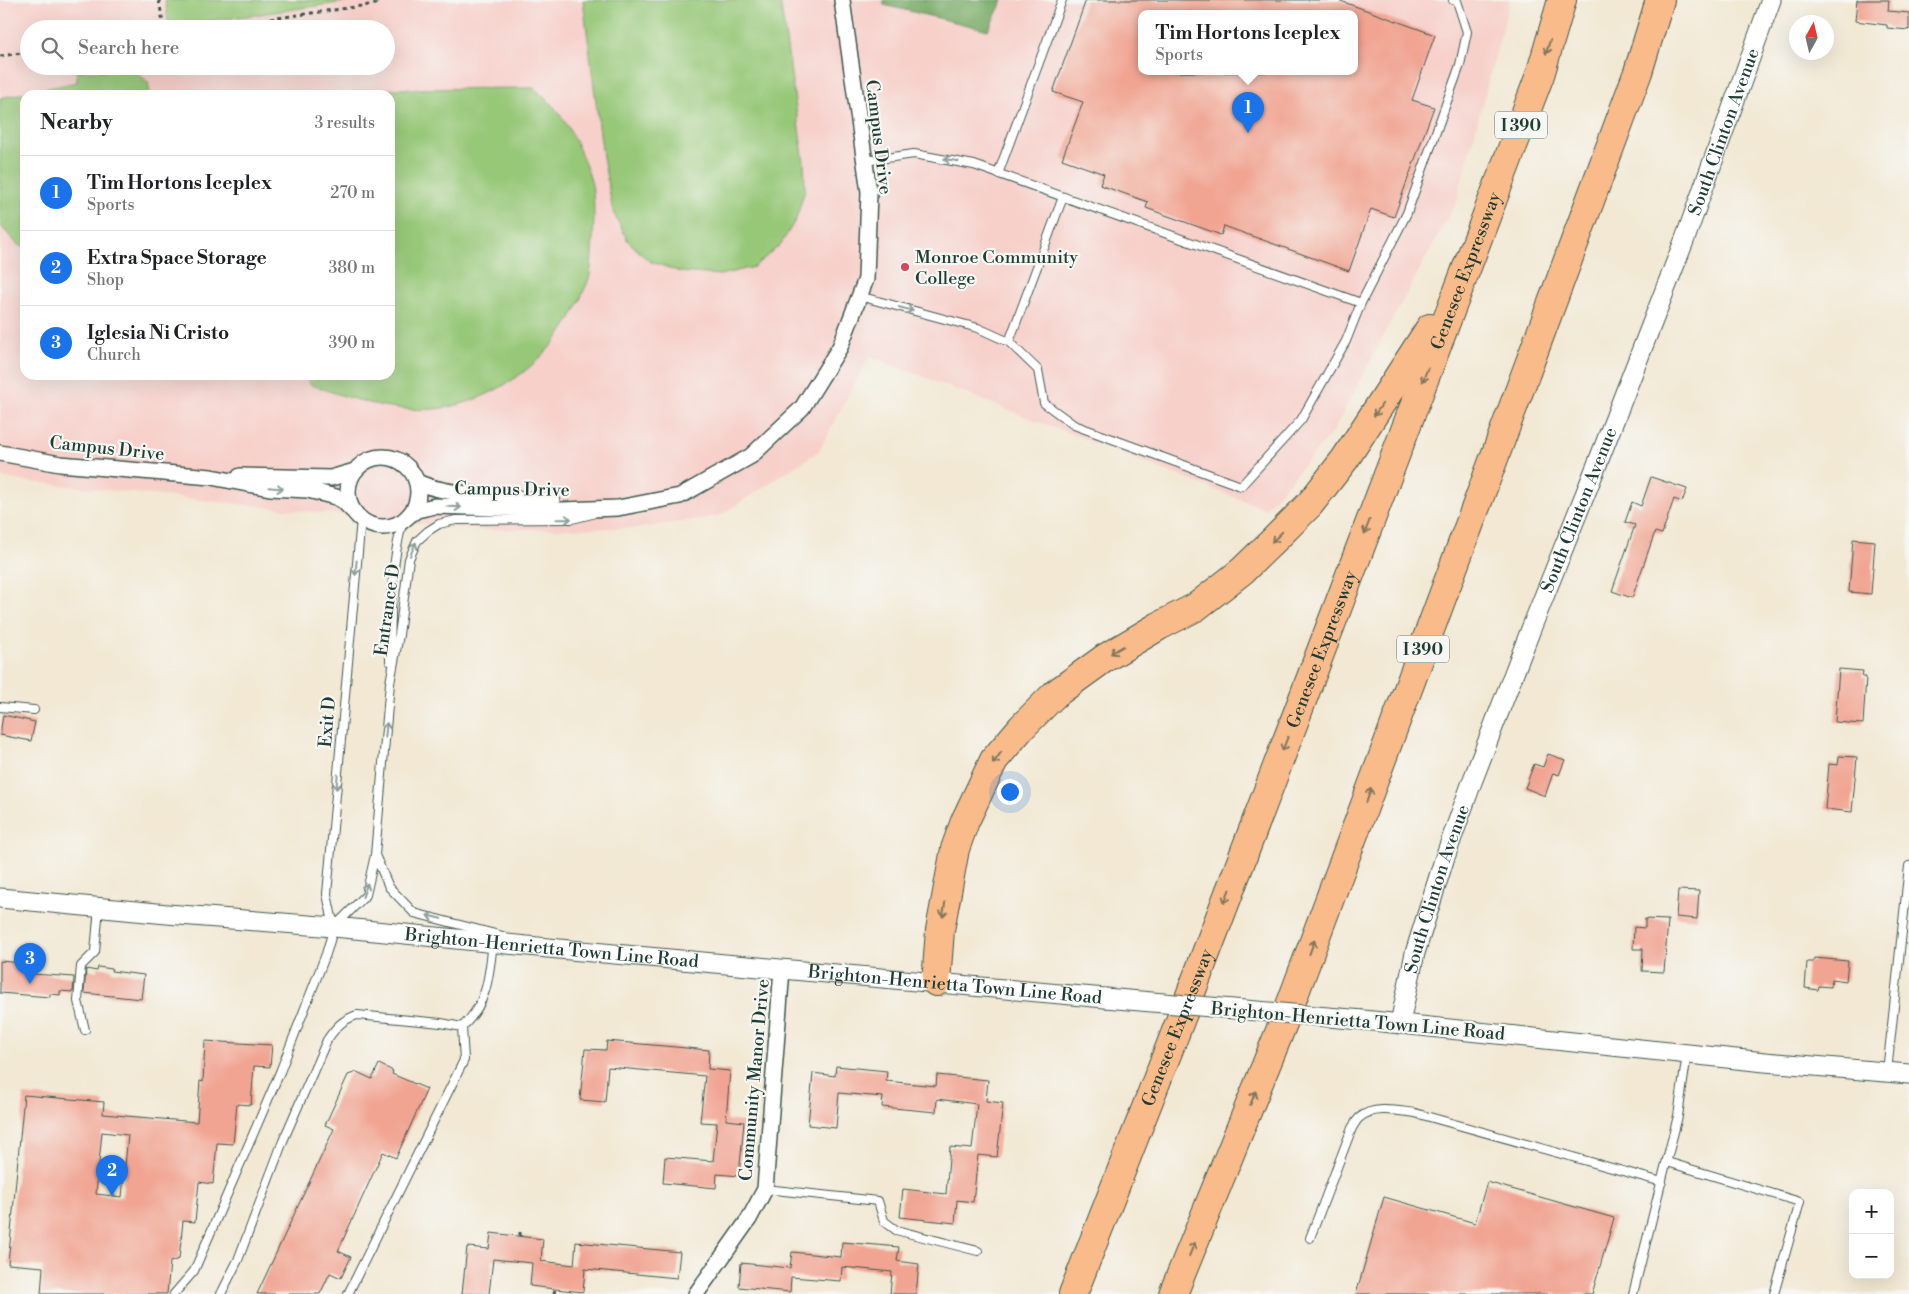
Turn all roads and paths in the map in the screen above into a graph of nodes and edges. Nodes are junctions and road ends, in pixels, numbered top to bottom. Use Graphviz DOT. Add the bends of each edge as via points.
graph roads {
  1 [pos="159,0"];
  2 [pos="376,0"];
  3 [pos="842,0"];
  4 [pos="1062,0"];
  5 [pos="1453,0"];
  6 [pos="1562,0"];
  7 [pos="1660,0"];
  8 [pos="1771,0"];
  9 [pos="162,20"];
  10 [pos="263,20"];
  11 [pos="20,53"];
  12 [pos="0,56"];
  13 [pos="865,161"];
  14 [pos="998,174"];
  15 [pos="1063,196"];
  16 [pos="1473,247"];
  17 [pos="859,296"];
  18 [pos="1361,303"];
  19 [pos="1009,342"];
  20 [pos="0,453"];
  21 [pos="355,471"];
  22 [pos="211,477"];
  23 [pos="416,480"];
  24 [pos="618,508"];
  25 [pos="357,515"];
  26 [pos="406,518"];
  27 [pos="390,683"];
  28 [pos="0,707"];
  29 [pos="34,710"];
  30 [pos="374,855"];
  31 [pos="1909,866"];
  32 [pos="0,898"];
  33 [pos="99,907"];
  34 [pos="334,927"];
  35 [pos="493,938"];
  36 [pos="782,969"];
  37 [pos="936,982"];
  38 [pos="1400,1023"];
  39 [pos="462,1027"];
  40 [pos="84,1030"];
  41 [pos="1687,1054"];
  42 [pos="1886,1072"];
  43 [pos="1909,1074"];
  44 [pos="1667,1162"];
  45 [pos="1662,1182"];
  46 [pos="765,1189"];
  47 [pos="520,1230"];
  48 [pos="520,1236"];
  49 [pos="1310,1238"];
  50 [pos="978,1251"];
  51 [pos="555,1289"];
  52 [pos="174,1294"];
  53 [pos="221,1294"];
  54 [pos="348,1294"];
  55 [pos="554,1294"];
  56 [pos="696,1294"];
  57 [pos="1073,1294"];
  58 [pos="1173,1294"];
  59 [pos="1632,1294"];
  60 [pos="1774,1294"];
  1 -- 9 [label="path"];
  2 -- 10 [label="path" via="376,4"];
  3 -- 13 [label="street, Campus Drive"];
  4 -- 14 [label="lane"];
  5 -- 18 [label="lane" via="1457,1 1467,32 1460,65 1407,213"];
  6 -- 16 [label="highway, Genesee Expressway / I 390, one-way" via="1540,75"];
  58 -- 7 [label="highway, I 390, one-way" via="1298,983 1635,81"];
  8 -- 38 [label="street, South Clinton Avenue" via="1686,236 1472,782 1415,953"];
  11 -- 12 [label="path"];
  14 -- 13 [label="lane, one-way" via="974,165 914,154"];
  13 -- 17 [label="street, Campus Drive" via="869,212 866,279"];
  14 -- 15 [label="lane"];
  15 -- 18 [label="lane"];
  15 -- 19 [label="lane"];
  16 -- 37 [label="highway, one-way" via="1386,399 1346,459 1310,504 1242,571 1196,607 1104,658 1055,694 1022,726 994,760 964,820 955,849 940,930"];
  16 -- 57 [label="highway, Genesee Expressway / I 390, one-way" via="1200,970"];
  17 -- 19 [label="lane, one-way" via="978,328"];
  17 -- 24 [label="street, Campus Drive" via="840,347 802,408 751,456 680,496"];
  18 -- 19 [label="lane" via="1346,341 1301,420 1241,486 1074,425 1044,403 1038,370"];
  20 -- 22 [label="street, Campus Drive" via="60,464"];
  21 -- 22 [label="street, Campus Drive" via="331,478"];
  21 -- 23 [label="street" via="368,460 391,458 402,462"];
  21 -- 25 [label="street" via="348,488 348,500"];
  22 -- 25 [label="street, Campus Drive, one-way" via="326,494 344,501"];
  23 -- 24 [label="street, Campus Drive" via="423,485 466,493"];
  23 -- 26 [label="street" via="416,503"];
  26 -- 24 [label="street, Campus Drive, one-way" via="417,510 435,506 563,510"];
  27 -- 24 [label="lane, Entrance D, one-way" via="409,559 417,541 428,531 456,520 572,519"];
  25 -- 26 [label="street" via="371,525 382,527 393,526"];
  25 -- 34 [label="lane, Exit D, one-way" via="327,894"];
  26 -- 27 [label="lane, Entrance D" via="395,560"];
  30 -- 27 [label="lane, Entrance D, one-way"];
  28 -- 29 [label="lane"];
  34 -- 30 [label="lane, Entrance D, one-way" via="366,895"];
  35 -- 30 [label="lane, one-way" via="414,913 389,886"];
  31 -- 42 [label="lane"];
  32 -- 33 [label="street, Brighton-Henrietta Town Line Road"];
  33 -- 34 [label="street, Brighton-Henrietta Town Line Road"];
  33 -- 40 [label="lane" via="95,952 81,966 78,1001"];
  34 -- 35 [label="street, Brighton-Henrietta Town Line Road"];
  34 -- 52 [label="lane" via="280,1072 198,1262"];
  35 -- 36 [label="street, Brighton-Henrietta Town Line Road" via="548,948"];
  35 -- 39 [label="lane" via="483,1001"];
  36 -- 37 [label="street, Brighton-Henrietta Town Line Road"];
  36 -- 46 [label="street, Community Manor Drive"];
  37 -- 38 [label="street, Brighton-Henrietta Town Line Road, bridge"];
  38 -- 41 [label="street, Brighton-Henrietta Town Line Road"];
  39 -- 53 [label="lane" via="357,1015 336,1027 283,1141 238,1260"];
  39 -- 54 [label="lane" via="464,1060"];
  41 -- 42 [label="street, Brighton-Henrietta Town Line Road"];
  41 -- 44 [label="lane"];
  42 -- 43 [label="street, Brighton-Henrietta Town Line Road"];
  44 -- 45 [label="lane"];
  44 -- 60 [label="lane" via="1800,1202"];
  45 -- 49 [label="lane" via="1415,1113 1375,1112 1360,1117 1352,1128"];
  45 -- 59 [label="lane"];
  46 -- 50 [label="lane" via="878,1201 884,1221 896,1230"];
  46 -- 56 [label="street, Community Manor Drive" via="745,1224"];
  47 -- 48 [label="path"];
  51 -- 55 [label="path"];
}
